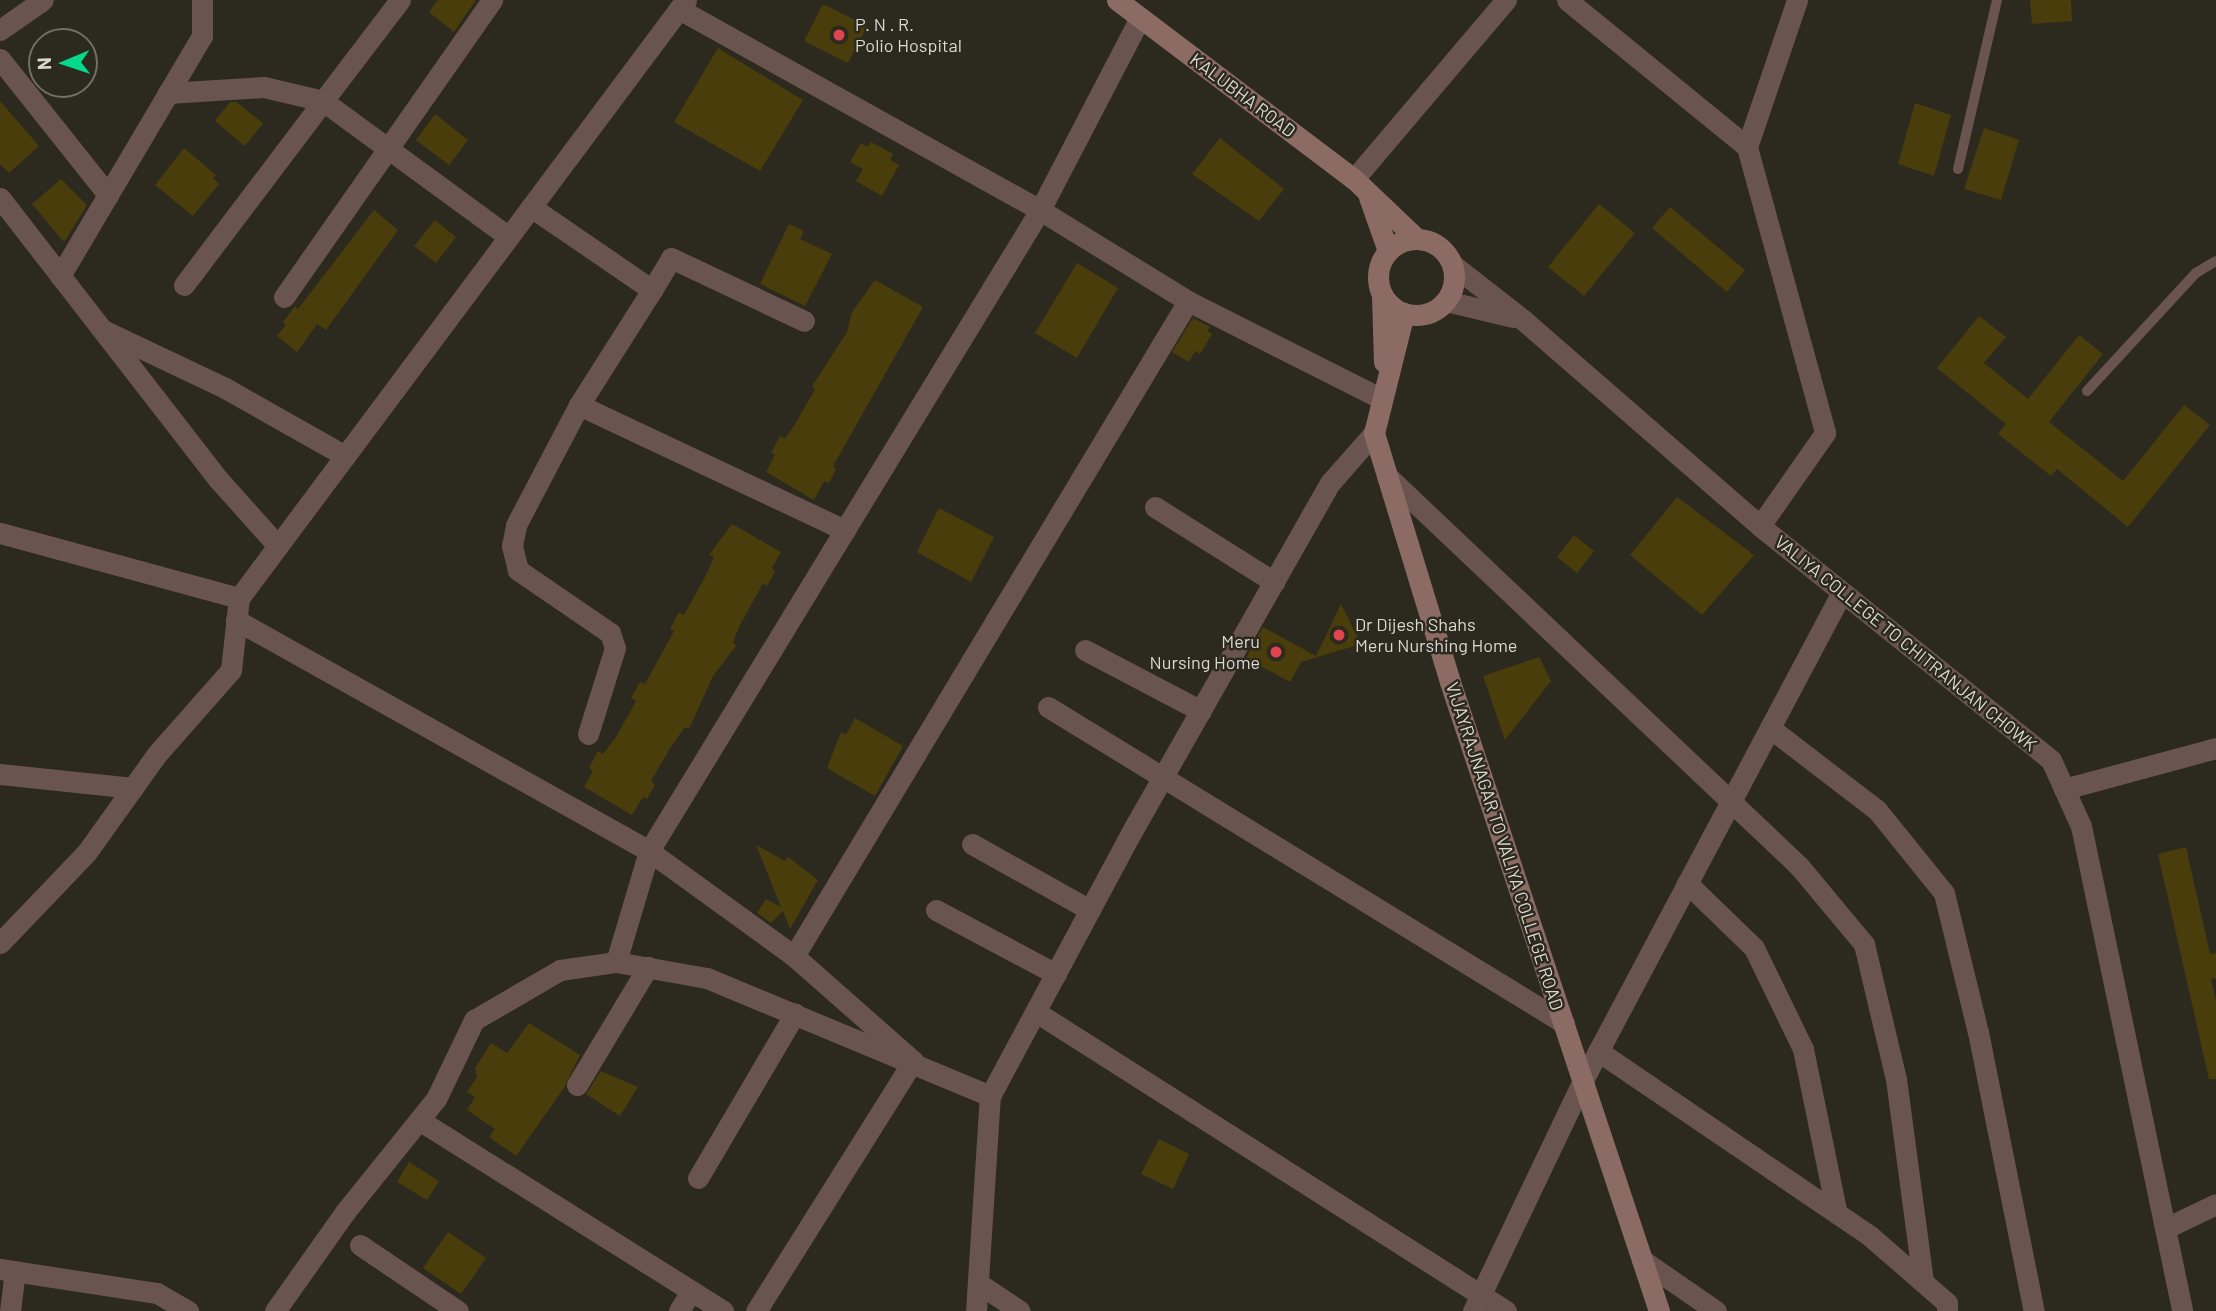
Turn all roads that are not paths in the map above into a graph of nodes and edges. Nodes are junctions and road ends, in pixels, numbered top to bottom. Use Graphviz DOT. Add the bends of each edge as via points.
graph roads {
  1 [pos="43,0"];
  2 [pos="202,0"];
  3 [pos="400,0"];
  4 [pos="492,0"];
  5 [pos="1117,0"];
  6 [pos="1506,0"];
  7 [pos="1567,0"];
  8 [pos="1797,0"];
  9 [pos="1997,0"];
  10 [pos="682,5"];
  11 [pos="1140,18"];
  12 [pos="0,30"];
  13 [pos="0,59"];
  14 [pos="168,93"];
  15 [pos="323,101"];
  16 [pos="1747,146"];
  17 [pos="390,148"];
  18 [pos="1958,169"];
  19 [pos="1360,186"];
  20 [pos="108,195"];
  21 [pos="0,198"];
  22 [pos="531,207"];
  23 [pos="1040,210"];
  24 [pos="509,237"];
  25 [pos="1416,238"];
  26 [pos="1388,251"];
  27 [pos="2216,261"];
  28 [pos="1453,265"];
  29 [pos="60,276"];
  30 [pos="184,285"];
  31 [pos="652,290"];
  32 [pos="1382,295"];
  33 [pos="284,298"];
  34 [pos="1188,301"];
  35 [pos="1446,301"];
  36 [pos="1404,313"];
  37 [pos="1522,319"];
  38 [pos="804,321"];
  39 [pos="100,328"];
  40 [pos="1382,388"];
  41 [pos="2087,391"];
  42 [pos="579,405"];
  43 [pos="1374,433"];
  44 [pos="345,456"];
  45 [pos="1387,476"];
  46 [pos="1155,507"];
  47 [pos="1760,526"];
  48 [pos="845,530"];
  49 [pos="0,533"];
  50 [pos="278,545"];
  51 [pos="1274,582"];
  52 [pos="1842,592"];
  53 [pos="239,598"];
  54 [pos="236,620"];
  55 [pos="1085,650"];
  56 [pos="1048,707"];
  57 [pos="1201,711"];
  58 [pos="1770,728"];
  59 [pos="587,734"];
  60 [pos="2216,748"];
  61 [pos="0,774"];
  62 [pos="1163,778"];
  63 [pos="132,788"];
  64 [pos="2064,789"];
  65 [pos="1731,801"];
  66 [pos="972,845"];
  67 [pos="649,851"];
  68 [pos="1687,883"];
  69 [pos="936,910"];
  70 [pos="1090,910"];
  71 [pos="0,943"];
  72 [pos="794,956"];
  73 [pos="616,962"];
  74 [pos="648,967"];
  75 [pos="1056,974"];
  76 [pos="1035,1012"];
  77 [pos="795,1013"];
  78 [pos="1564,1023"];
  79 [pos="1598,1051"];
  80 [pos="913,1061"];
  81 [pos="1583,1080"];
  82 [pos="576,1085"];
  83 [pos="990,1096"];
  84 [pos="419,1120"];
  85 [pos="698,1178"];
  86 [pos="2216,1204"];
  87 [pos="1837,1214"];
  88 [pos="2166,1228"];
  89 [pos="360,1245"];
  90 [pos="1642,1260"];
  91 [pos="7,1270"];
  92 [pos="1923,1282"];
  93 [pos="978,1283"];
  94 [pos="691,1291"];
  95 [pos="1477,1303"];
  96 [pos="1952,1308"];
  97 [pos="10,1311"];
  98 [pos="188,1311"];
  99 [pos="275,1311"];
  100 [pos="458,1311"];
  101 [pos="679,1311"];
  102 [pos="723,1311"];
  103 [pos="756,1311"];
  104 [pos="976,1311"];
  105 [pos="1020,1311"];
  106 [pos="1506,1311"];
  107 [pos="1659,1311"];
  108 [pos="1716,1311"];
  109 [pos="2034,1311"];
  110 [pos="2182,1311"];
  1 -- 12 [label="street"];
  2 -- 14 [label="street" via="202,36"];
  3 -- 15 [label="street"];
  4 -- 17 [label="street"];
  5 -- 11 [label="street, KALUBHA ROAD"];
  6 -- 19 [label="street"];
  7 -- 16 [label="street"];
  8 -- 16 [label="street"];
  9 -- 18 [label="lane"];
  10 -- 22 [label="street"];
  10 -- 23 [label="street"];
  11 -- 19 [label="street, KALUBHA ROAD"];
  11 -- 23 [label="street"];
  13 -- 20 [label="street"];
  14 -- 15 [label="street" via="264,87"];
  14 -- 20 [label="street"];
  15 -- 17 [label="street"];
  15 -- 30 [label="street"];
  16 -- 47 [label="street" via="1825,433"];
  17 -- 24 [label="street"];
  17 -- 33 [label="street"];
  19 -- 25 [label="street, KALUBHA ROAD"];
  19 -- 26 [label="street"];
  20 -- 29 [label="street"];
  21 -- 29 [label="street"];
  22 -- 24 [label="street"];
  22 -- 31 [label="street"];
  23 -- 34 [label="street"];
  23 -- 48 [label="street"];
  24 -- 44 [label="street"];
  25 -- 26 [label="street"];
  25 -- 28 [label="street" via="1439,246"];
  26 -- 32 [label="street" via="1378,272"];
  27 -- 41 [label="lane" via="2196,274"];
  28 -- 35 [label="street"];
  28 -- 37 [label="street, VALIYA COLLEGE TO CHITRANJAN CHOWK"];
  29 -- 39 [label="street"];
  31 -- 38 [label="street" via="671,258"];
  31 -- 42 [label="street"];
  32 -- 36 [label="street"];
  32 -- 40 [label="street, VIJAYRAJNAGAR TO VALIYA COLLEGE ROAD"];
  34 -- 40 [label="street"];
  34 -- 72 [label="street"];
  35 -- 36 [label="street" via="1427,314"];
  35 -- 37 [label="street, VALIYA COLLEGE TO CHITRANJAN CHOWK"];
  36 -- 40 [label="street, VIJAYRAJNAGAR TO VALIYA COLLEGE ROAD"];
  37 -- 47 [label="street, VALIYA COLLEGE TO CHITRANJAN CHOWK"];
  39 -- 44 [label="street" via="225,388"];
  39 -- 50 [label="street" via="218,479"];
  40 -- 43 [label="street, VIJAYRAJNAGAR TO VALIYA COLLEGE ROAD"];
  42 -- 48 [label="street"];
  42 -- 59 [label="street" via="516,525 512,546 518,570 610,633 615,649"];
  43 -- 45 [label="street, VIJAYRAJNAGAR TO VALIYA COLLEGE ROAD"];
  43 -- 51 [label="street" via="1330,483"];
  44 -- 50 [label="street"];
  45 -- 65 [label="street"];
  45 -- 78 [label="street, VIJAYRAJNAGAR TO VALIYA COLLEGE ROAD"];
  46 -- 51 [label="street"];
  47 -- 52 [label="street, VALIYA COLLEGE TO CHITRANJAN CHOWK"];
  48 -- 67 [label="street"];
  49 -- 53 [label="street"];
  50 -- 53 [label="street"];
  51 -- 57 [label="street"];
  52 -- 58 [label="street"];
  52 -- 64 [label="street, VALIYA COLLEGE TO CHITRANJAN CHOWK" via="2050,760"];
  53 -- 54 [label="street"];
  54 -- 63 [label="street" via="230,670"];
  54 -- 67 [label="street"];
  55 -- 57 [label="street"];
  56 -- 62 [label="street"];
  57 -- 62 [label="street"];
  58 -- 65 [label="street"];
  58 -- 109 [label="street" via="1877,810 1944,893 1978,1032"];
  60 -- 64 [label="street"];
  61 -- 63 [label="street"];
  62 -- 70 [label="street"];
  62 -- 78 [label="street"];
  63 -- 71 [label="street" via="87,852"];
  64 -- 88 [label="street, VALIYA COLLEGE TO CHITRANJAN CHOWK" via="2081,826"];
  65 -- 68 [label="street"];
  65 -- 92 [label="street" via="1799,866 1864,944 1896,1079"];
  66 -- 70 [label="street"];
  67 -- 72 [label="street"];
  67 -- 73 [label="street"];
  68 -- 79 [label="street"];
  68 -- 87 [label="street" via="1754,948 1803,1049"];
  69 -- 75 [label="street"];
  70 -- 75 [label="street"];
  72 -- 80 [label="street"];
  73 -- 74 [label="street"];
  73 -- 84 [label="street" via="560,970 474,1020 436,1100"];
  74 -- 77 [label="street" via="706,978"];
  74 -- 82 [label="street"];
  75 -- 76 [label="street"];
  76 -- 83 [label="street"];
  76 -- 95 [label="street"];
  77 -- 80 [label="street"];
  77 -- 85 [label="street"];
  78 -- 81 [label="street, VIJAYRAJNAGAR TO VALIYA COLLEGE ROAD"];
  79 -- 81 [label="street"];
  79 -- 87 [label="street"];
  80 -- 83 [label="street"];
  80 -- 103 [label="street"];
  81 -- 90 [label="street, VIJAYRAJNAGAR TO VALIYA COLLEGE ROAD"];
  81 -- 95 [label="street"];
  83 -- 93 [label="street"];
  84 -- 94 [label="street"];
  84 -- 99 [label="street" via="345,1212"];
  86 -- 88 [label="street"];
  87 -- 92 [label="street"];
  88 -- 110 [label="street, VALIYA COLLEGE TO CHITRANJAN CHOWK"];
  89 -- 100 [label="street"];
  90 -- 107 [label="street, VIJAYRAJNAGAR TO VALIYA COLLEGE ROAD"];
  90 -- 108 [label="street"];
  91 -- 97 [label="street"];
  91 -- 98 [label="street" via="158,1293"];
  92 -- 96 [label="street"];
  93 -- 104 [label="street"];
  93 -- 105 [label="street"];
  94 -- 101 [label="street"];
  94 -- 102 [label="street"];
  95 -- 106 [label="street"];
}
